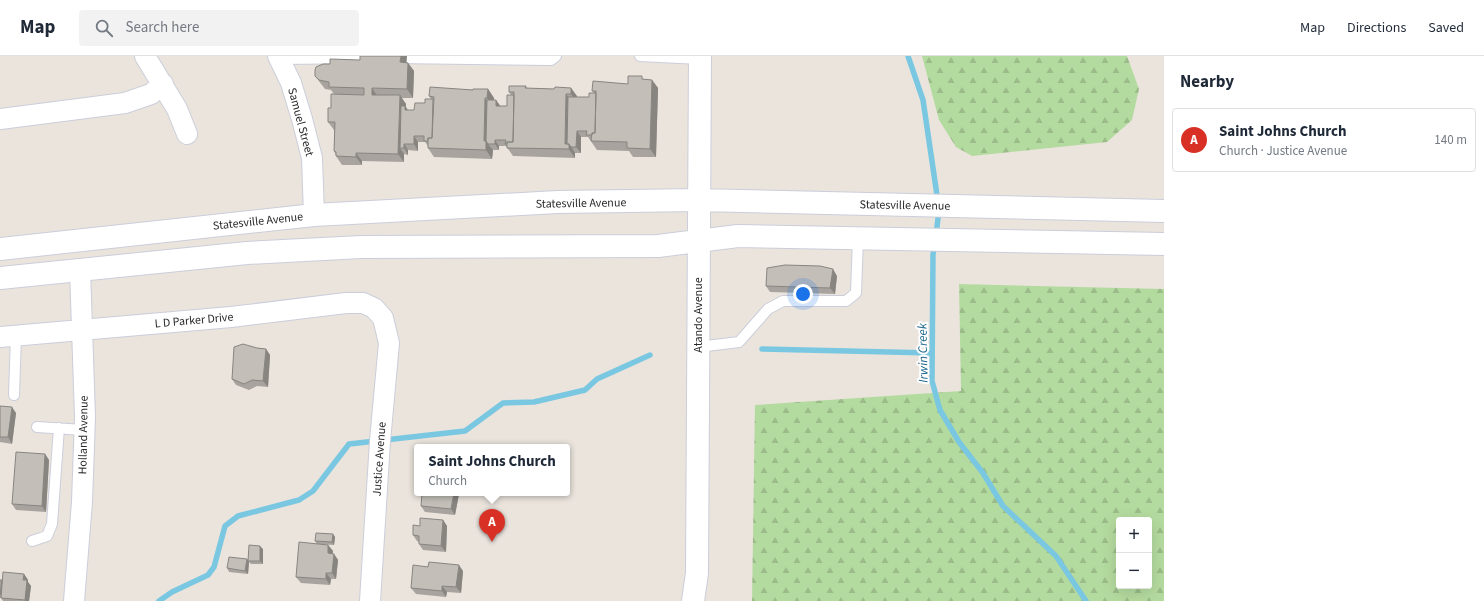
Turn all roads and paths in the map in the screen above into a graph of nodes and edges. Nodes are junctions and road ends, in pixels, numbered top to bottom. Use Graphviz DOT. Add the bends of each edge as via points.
graph roads {
  1 [pos="145,56"];
  2 [pos="556,56"];
  3 [pos="640,56"];
  4 [pos="278,57"];
  5 [pos="700,57"];
  6 [pos="163,84"];
  7 [pos="0,119"];
  8 [pos="187,134"];
  9 [pos="699,200"];
  10 [pos="1164,211"];
  11 [pos="314,215"];
  12 [pos="858,238"];
  13 [pos="699,241"];
  14 [pos="1164,244"];
  15 [pos="0,249"];
  16 [pos="80,269"];
  17 [pos="0,278"];
  18 [pos="383,318"];
  19 [pos="82,329"];
  20 [pos="8,336"];
  21 [pos="698,347"];
  22 [pos="14,396"];
  23 [pos="37,427"];
  24 [pos="59,428"];
  25 [pos="84,430"];
  26 [pos="32,541"];
  27 [pos="697,573"];
  28 [pos="74,601"];
  29 [pos="370,601"];
  30 [pos="693,601"];
  31 [pos="705,601"];
  1 -- 6 [label="street"];
  2 -- 4 [label="lane" via="551,60"];
  3 -- 5 [label="lane"];
  4 -- 11 [label="street, Samuel Street" via="290,83 312,158"];
  5 -- 9 [label="main road, Atando Avenue"];
  6 -- 7 [label="street" via="151,94 125,103"];
  6 -- 8 [label="street" via="178,109"];
  9 -- 10 [label="main road, Statesville Avenue"];
  9 -- 11 [label="main road, Statesville Avenue" via="558,202"];
  9 -- 13 [label="main road, Atando Avenue"];
  11 -- 15 [label="main road, Statesville Avenue"];
  12 -- 13 [label="main road" via="738,236"];
  12 -- 14 [label="main road"];
  12 -- 21 [label="lane" via="856,293 846,301 783,301 768,309 739,342"];
  13 -- 16 [label="main road" via="658,246 361,247 247,253"];
  13 -- 21 [label="main road, Atando Avenue"];
  16 -- 17 [label="main road"];
  16 -- 19 [label="street, Holland Avenue"];
  18 -- 19 [label="street, L D Parker Drive" via="374,308 363,303 346,303 231,317"];
  18 -- 29 [label="street, Justice Avenue" via="389,342"];
  19 -- 20 [label="street, L D Parker Drive"];
  19 -- 25 [label="street, Holland Avenue"];
  20 -- 22 [label="lane"];
  21 -- 27 [label="main road, Atando Avenue"];
  23 -- 24 [label="lane"];
  24 -- 25 [label="lane"];
  24 -- 26 [label="lane" via="52,524 47,536"];
  25 -- 28 [label="street, Holland Avenue" via="82,502"];
  27 -- 30 [label="main road, Atando Avenue"];
  27 -- 31 [label="main road, Atando Avenue"];
}
